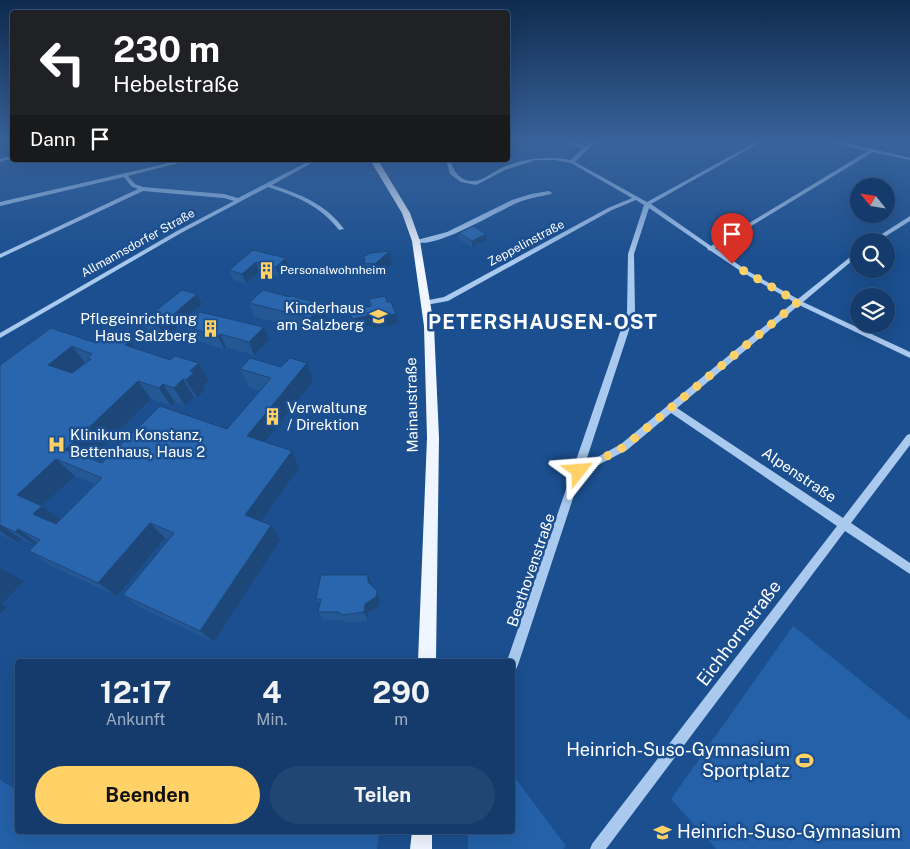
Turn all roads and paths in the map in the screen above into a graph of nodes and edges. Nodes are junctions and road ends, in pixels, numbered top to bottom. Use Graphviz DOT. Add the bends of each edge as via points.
graph roads {
  1 [pos="101,182"];
  2 [pos="131,182"];
  3 [pos="273,182"];
  4 [pos="387,182"];
  5 [pos="607,182"];
  6 [pos="687,182"];
  7 [pos="821,182"];
  8 [pos="267,185"];
  9 [pos="142,189"];
  10 [pos="548,193"];
  11 [pos="636,198"];
  12 [pos="238,200"];
  13 [pos="0,204"];
  14 [pos="647,204"];
  15 [pos="910,219"];
  16 [pos="341,229"];
  17 [pos="887,233"];
  18 [pos="416,241"];
  19 [pos="710,249"];
  20 [pos="0,256"];
  21 [pos="850,259"];
  22 [pos="798,302"];
  23 [pos="426,303"];
  24 [pos="0,336"];
  25 [pos="910,355"];
  26 [pos="670,408"];
  27 [pos="910,438"];
  28 [pos="579,471"];
  29 [pos="845,524"];
  30 [pos="910,569"];
  31 [pos="427,659"];
  32 [pos="514,659"];
  33 [pos="422,834"];
  34 [pos="421,849"];
  35 [pos="597,849"];
  1 -- 13 [label="street"];
  2 -- 9 [label="street"];
  3 -- 8 [label="street, Allmannsdorfer Straße"];
  4 -- 18 [label="main road, Mainaustraße" via="406,213"];
  5 -- 11 [label="street"];
  6 -- 14 [label="street"];
  7 -- 19 [label="street"];
  8 -- 12 [label="street, Allmannsdorfer Straße"];
  8 -- 16 [label="street" via="305,199 334,218"];
  9 -- 12 [label="street"];
  9 -- 20 [label="street"];
  10 -- 18 [label="street" via="527,196 436,238"];
  11 -- 14 [label="street"];
  11 -- 23 [label="street, Zeppelinstraße" via="446,298"];
  12 -- 24 [label="street, Allmannsdorfer Straße"];
  14 -- 19 [label="street"];
  14 -- 28 [label="street, Beethovenstraße" via="631,254 631,312"];
  15 -- 17 [label="street"];
  18 -- 23 [label="main road, Mainaustraße"];
  19 -- 22 [label="street"];
  21 -- 22 [label="street"];
  22 -- 25 [label="street"];
  22 -- 26 [label="street"];
  23 -- 31 [label="main road, Mainaustraße" via="432,362 433,438"];
  26 -- 28 [label="street" via="624,447"];
  26 -- 29 [label="street, Alpenstraße"];
  27 -- 29 [label="street, Eichhornstraße"];
  28 -- 32 [label="street, Beethovenstraße"];
  29 -- 30 [label="street, Alpenstraße"];
  29 -- 35 [label="street, Eichhornstraße"];
  33 -- 34 [label="main road"];
}
